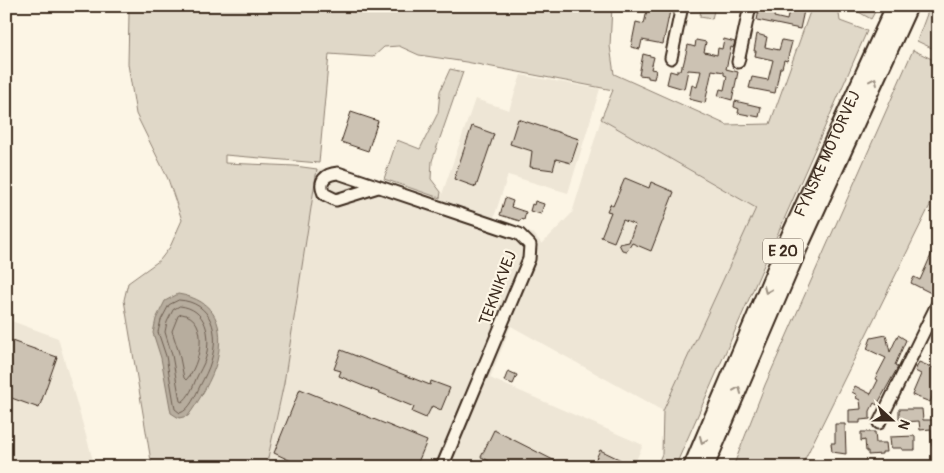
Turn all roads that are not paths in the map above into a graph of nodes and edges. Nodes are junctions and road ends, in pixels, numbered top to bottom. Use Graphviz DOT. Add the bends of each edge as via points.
graph roads {
  1 [pos="682,6"];
  2 [pos="750,6"];
  3 [pos="895,6"];
  4 [pos="909,6"];
  5 [pos="671,58"];
  6 [pos="738,62"];
  7 [pos="378,187"];
  8 [pos="938,303"];
  9 [pos="933,322"];
  10 [pos="879,423"];
  11 [pos="442,467"];
  12 [pos="692,467"];
  13 [pos="705,467"];
  1 -- 5 [label="street"];
  2 -- 6 [label="street"];
  3 -- 12 [label="highway, FYNSKE MOTORVEJ / E 20, one-way" via="788,240"];
  13 -- 4 [label="highway, FYNSKE MOTORVEJ / E 20, one-way" via="800,245"];
  7 -- 11 [label="street, TEKNIKVEJ" via="519,234 530,245 529,259"];
  8 -- 9 [label="street"];
  9 -- 10 [label="street"];
}
